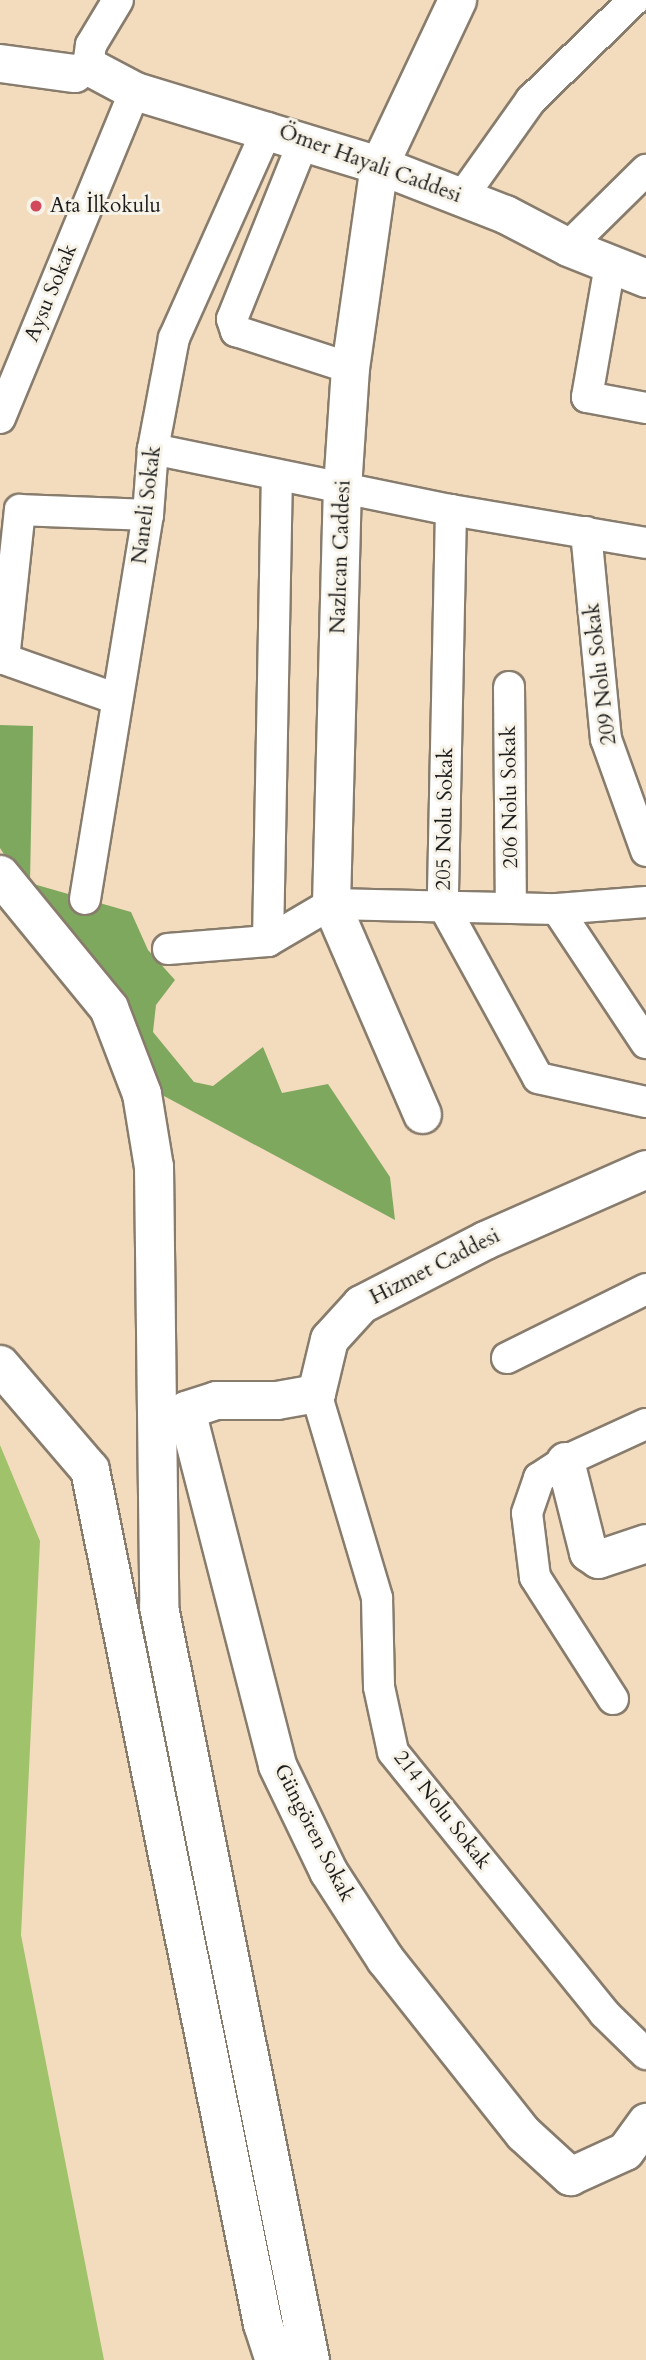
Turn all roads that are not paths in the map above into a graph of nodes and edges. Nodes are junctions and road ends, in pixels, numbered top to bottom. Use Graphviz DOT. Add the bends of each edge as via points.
graph roads {
  1 [pos="118,0"];
  2 [pos="457,0"];
  3 [pos="634,0"];
  4 [pos="0,63"];
  5 [pos="81,70"];
  6 [pos="135,90"];
  7 [pos="268,128"];
  8 [pos="304,140"];
  9 [pos="379,165"];
  10 [pos="646,170"];
  11 [pos="462,197"];
  12 [pos="568,247"];
  13 [pos="610,265"];
  14 [pos="646,278"];
  15 [pos="350,368"];
  16 [pos="646,408"];
  17 [pos="0,418"];
  18 [pos="153,449"];
  19 [pos="277,476"];
  20 [pos="342,488"];
  21 [pos="451,510"];
  22 [pos="148,515"];
  23 [pos="586,532"];
  24 [pos="646,543"];
  25 [pos="509,687"];
  26 [pos="117,699"];
  27 [pos="646,851"];
  28 [pos="0,874"];
  29 [pos="85,899"];
  30 [pos="646,902"];
  31 [pos="331,904"];
  32 [pos="443,905"];
  33 [pos="511,907"];
  34 [pos="557,909"];
  35 [pos="268,942"];
  36 [pos="168,949"];
  37 [pos="646,1043"];
  38 [pos="646,1102"];
  39 [pos="422,1114"];
  40 [pos="646,1169"];
  41 [pos="646,1289"];
  42 [pos="507,1358"];
  43 [pos="0,1365"];
  44 [pos="316,1393"];
  45 [pos="646,1424"];
  46 [pos="565,1461"];
  47 [pos="646,1543"];
  48 [pos="613,1699"];
  49 [pos="646,2054"];
  50 [pos="646,2122"];
  51 [pos="275,2360"];
  52 [pos="310,2360"];
  1 -- 5 [label="street"];
  2 -- 9 [label="street, Nazlıcan Caddesi"];
  3 -- 11 [label="street" via="531,100"];
  4 -- 5 [label="street, Ömer Hayali Caddesi"];
  5 -- 6 [label="street, Ömer Hayali Caddesi"];
  6 -- 7 [label="street, Ömer Hayali Caddesi"];
  6 -- 17 [label="street, Aysu Sokak"];
  7 -- 8 [label="street, Ömer Hayali Caddesi"];
  7 -- 18 [label="street, Naneli Sokak" via="174,338"];
  8 -- 9 [label="street, Ömer Hayali Caddesi"];
  8 -- 15 [label="street" via="232,318 236,331"];
  9 -- 11 [label="street, Ömer Hayali Caddesi"];
  9 -- 15 [label="street, Nazlıcan Caddesi"];
  10 -- 12 [label="street"];
  11 -- 12 [label="street, Ömer Hayali Caddesi"];
  12 -- 13 [label="street, Ömer Hayali Caddesi"];
  13 -- 14 [label="street, Ömer Hayali Caddesi"];
  13 -- 16 [label="street" via="587,397"];
  15 -- 20 [label="street, Nazlıcan Caddesi"];
  18 -- 19 [label="street"];
  18 -- 22 [label="street, Naneli Sokak"];
  19 -- 20 [label="street"];
  19 -- 35 [label="street"];
  20 -- 21 [label="street"];
  20 -- 31 [label="street, Nazlıcan Caddesi"];
  21 -- 23 [label="street"];
  21 -- 32 [label="street, 205 Nolu Sokak"];
  22 -- 26 [label="street, Naneli Sokak"];
  22 -- 26 [label="street" via="20,510 4,659"];
  23 -- 24 [label="street"];
  23 -- 27 [label="street, 209 Nolu Sokak" via="606,739"];
  25 -- 33 [label="street, 206 Nolu Sokak"];
  26 -- 29 [label="street, Naneli Sokak"];
  28 -- 52 [label="main road" via="109,1008 142,1094 154,1167 159,1607"];
  30 -- 34 [label="street"];
  31 -- 32 [label="street"];
  31 -- 35 [label="street"];
  31 -- 39 [label="street, Nazlıcan Caddesi"];
  32 -- 33 [label="street"];
  32 -- 38 [label="street, 205 Nolu Sokak" via="538,1078"];
  33 -- 34 [label="street"];
  34 -- 37 [label="street"];
  35 -- 36 [label="street"];
  40 -- 44 [label="street, Hizmet Caddesi" via="485,1240 361,1304 329,1339"];
  41 -- 42 [label="street"];
  43 -- 51 [label="main road" via="90,1470 260,2311"];
  44 -- 49 [label="street, 214 Nolu Sokak" via="377,1598 379,1687 393,1752 604,2013"];
  44 -- 50 [label="street, Güngören Sokak" via="277,1400 216,1401 186,1410 276,1765 328,1871 377,1948 523,2133 570,2176 625,2151"];
  45 -- 46 [label="street"];
  46 -- 47 [label="street" via="588,1552 598,1559"];
  46 -- 48 [label="street" via="539,1478 527,1513 535,1577"];
}
